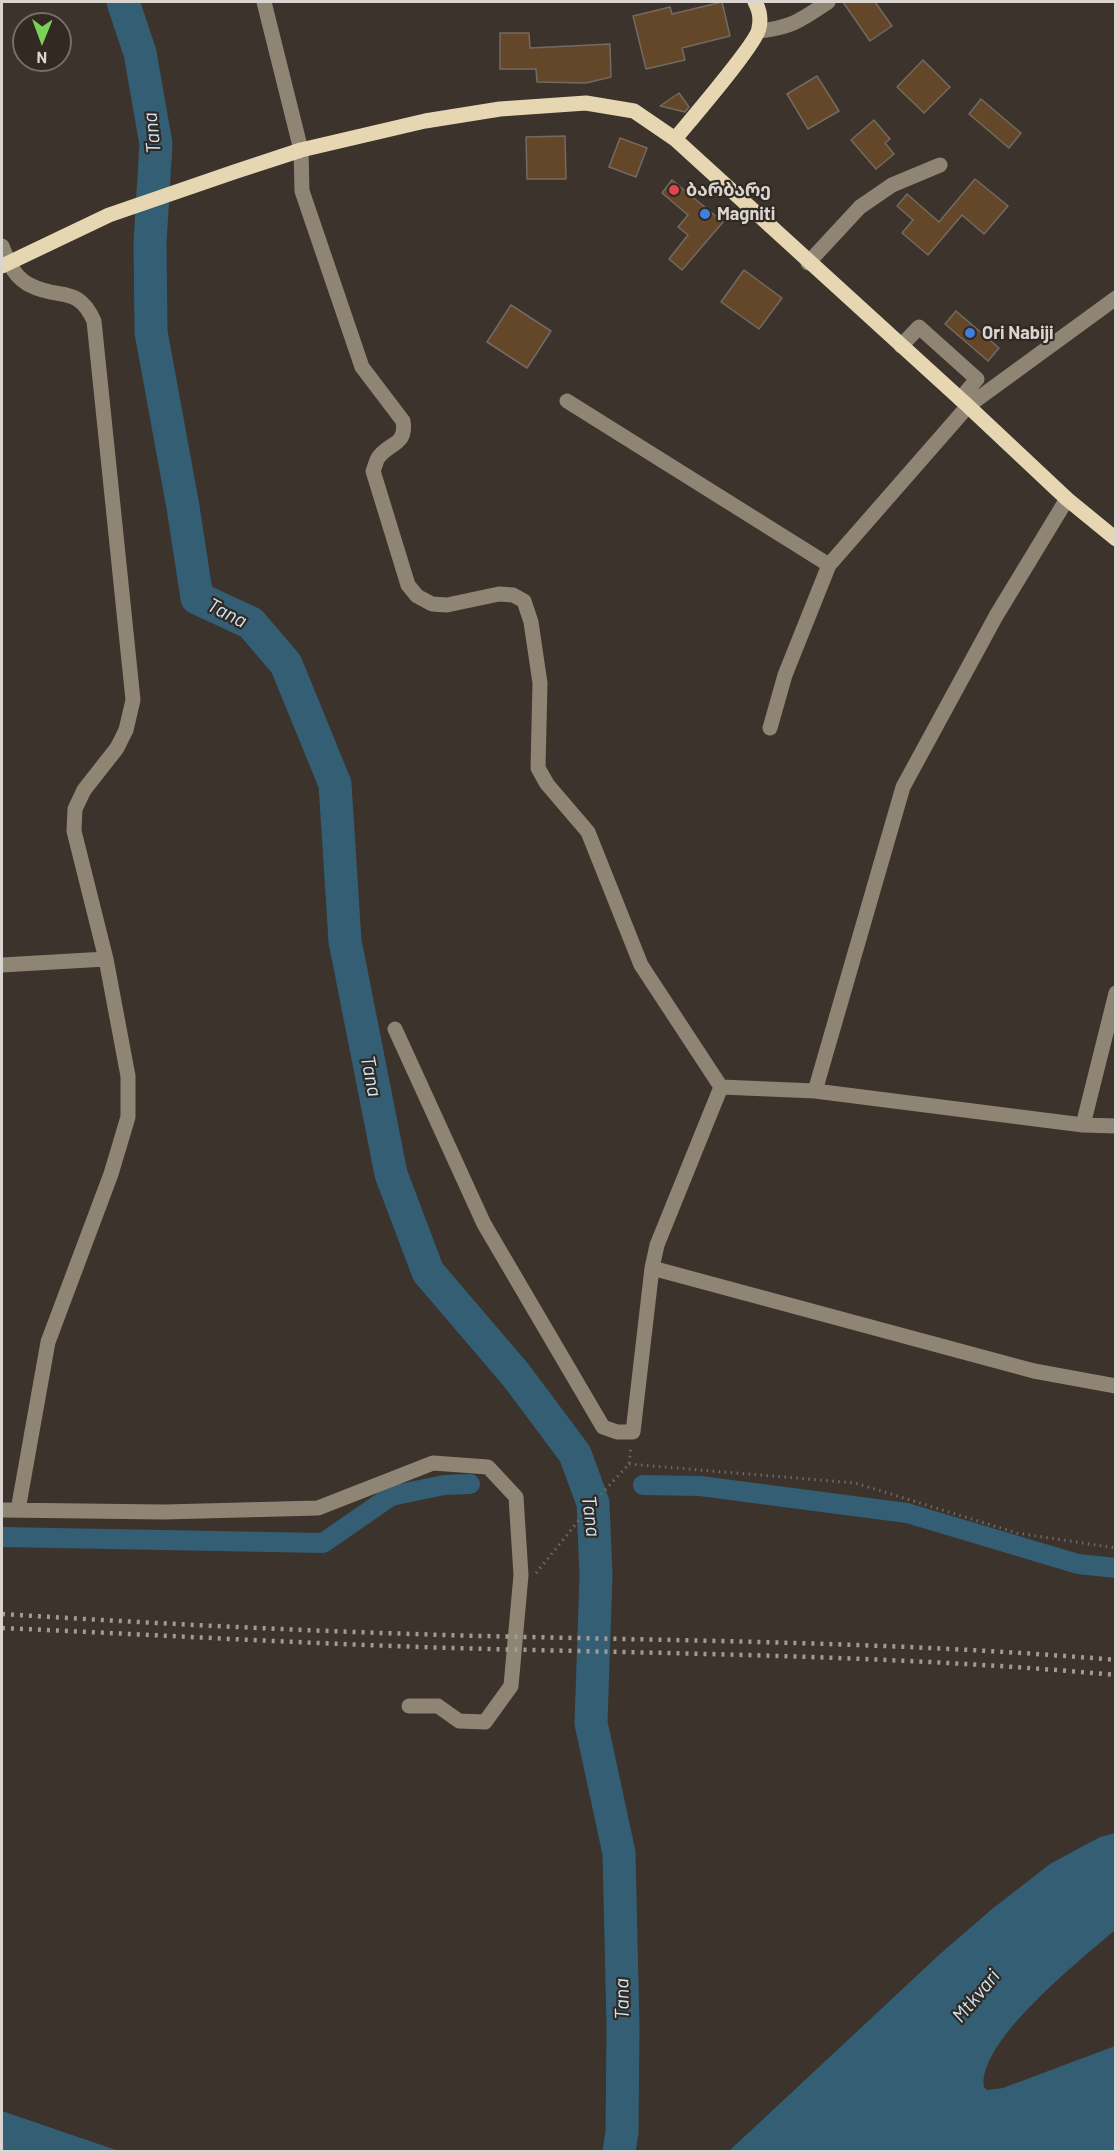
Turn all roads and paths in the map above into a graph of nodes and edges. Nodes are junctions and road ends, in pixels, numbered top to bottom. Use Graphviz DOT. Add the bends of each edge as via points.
graph roads {
  1 [pos="264,2"];
  2 [pos="754,2"];
  3 [pos="828,2"];
  4 [pos="759,31"];
  5 [pos="675,139"];
  6 [pos="301,150"];
  7 [pos="940,165"];
  8 [pos="2,246"];
  9 [pos="808,263"];
  10 [pos="5,265"];
  11 [pos="1116,298"];
  12 [pos="901,346"];
  13 [pos="567,401"];
  14 [pos="964,402"];
  15 [pos="1067,499"];
  16 [pos="1116,539"];
  17 [pos="829,565"];
  18 [pos="770,728"];
  19 [pos="106,959"];
  20 [pos="2,965"];
  21 [pos="1116,993"];
  22 [pos="395,1029"];
  23 [pos="721,1087"];
  24 [pos="815,1090"];
  25 [pos="1083,1125"];
  26 [pos="1116,1126"];
  27 [pos="652,1268"];
  28 [pos="1116,1386"];
  29 [pos="633,1432"];
  30 [pos="629,1464"];
  31 [pos="2,1510"];
  32 [pos="18,1510"];
  33 [pos="1116,1548"];
  34 [pos="521,1575"];
  35 [pos="409,1706"];
  1 -- 6 [label="street"];
  2 -- 4 [label="main road"];
  3 -- 4 [label="street" via="794,24"];
  4 -- 5 [label="main road"];
  5 -- 6 [label="main road" via="634,111 586,103 500,109 425,121"];
  5 -- 9 [label="main road"];
  6 -- 10 [label="main road" via="109,215"];
  6 -- 23 [label="street" via="302,191 362,367 403,421 405,431 400,440 379,457 373,471 408,585 417,596 432,604 447,605 499,594 524,601 540,683 538,768 588,832 641,965"];
  7 -- 9 [label="street" via="892,185 860,207"];
  8 -- 10 [label="street"];
  9 -- 12 [label="main road"];
  10 -- 19 [label="street" via="32,287 74,297 88,307 94,321 133,700 117,748 84,790 75,809 74,831"];
  11 -- 14 [label="street"];
  12 -- 14 [label="main road"];
  12 -- 14 [label="street" via="919,327 977,379"];
  13 -- 17 [label="street"];
  14 -- 15 [label="main road"];
  14 -- 17 [label="street"];
  15 -- 16 [label="main road"];
  15 -- 24 [label="street" via="996,616 903,787"];
  17 -- 18 [label="street" via="785,675"];
  19 -- 20 [label="street"];
  19 -- 32 [label="street" via="129,1076 128,1117 111,1174 48,1342"];
  21 -- 25 [label="street"];
  22 -- 29 [label="street" via="484,1224 591,1407 603,1427"];
  23 -- 24 [label="street"];
  23 -- 27 [label="street" via="657,1245"];
  24 -- 25 [label="street"];
  25 -- 26 [label="street"];
  27 -- 28 [label="street" via="1034,1371"];
  27 -- 29 [label="street"];
  29 -- 30 [label="path"];
  30 -- 33 [label="path" via="855,1483 1017,1533"];
  30 -- 34 [label="path" via="537,1573"];
  31 -- 32 [label="street"];
  32 -- 34 [label="street" via="318,1508 434,1463 488,1467 516,1497"];
  34 -- 35 [label="street" via="511,1686 485,1722 459,1721 438,1706"];
}
